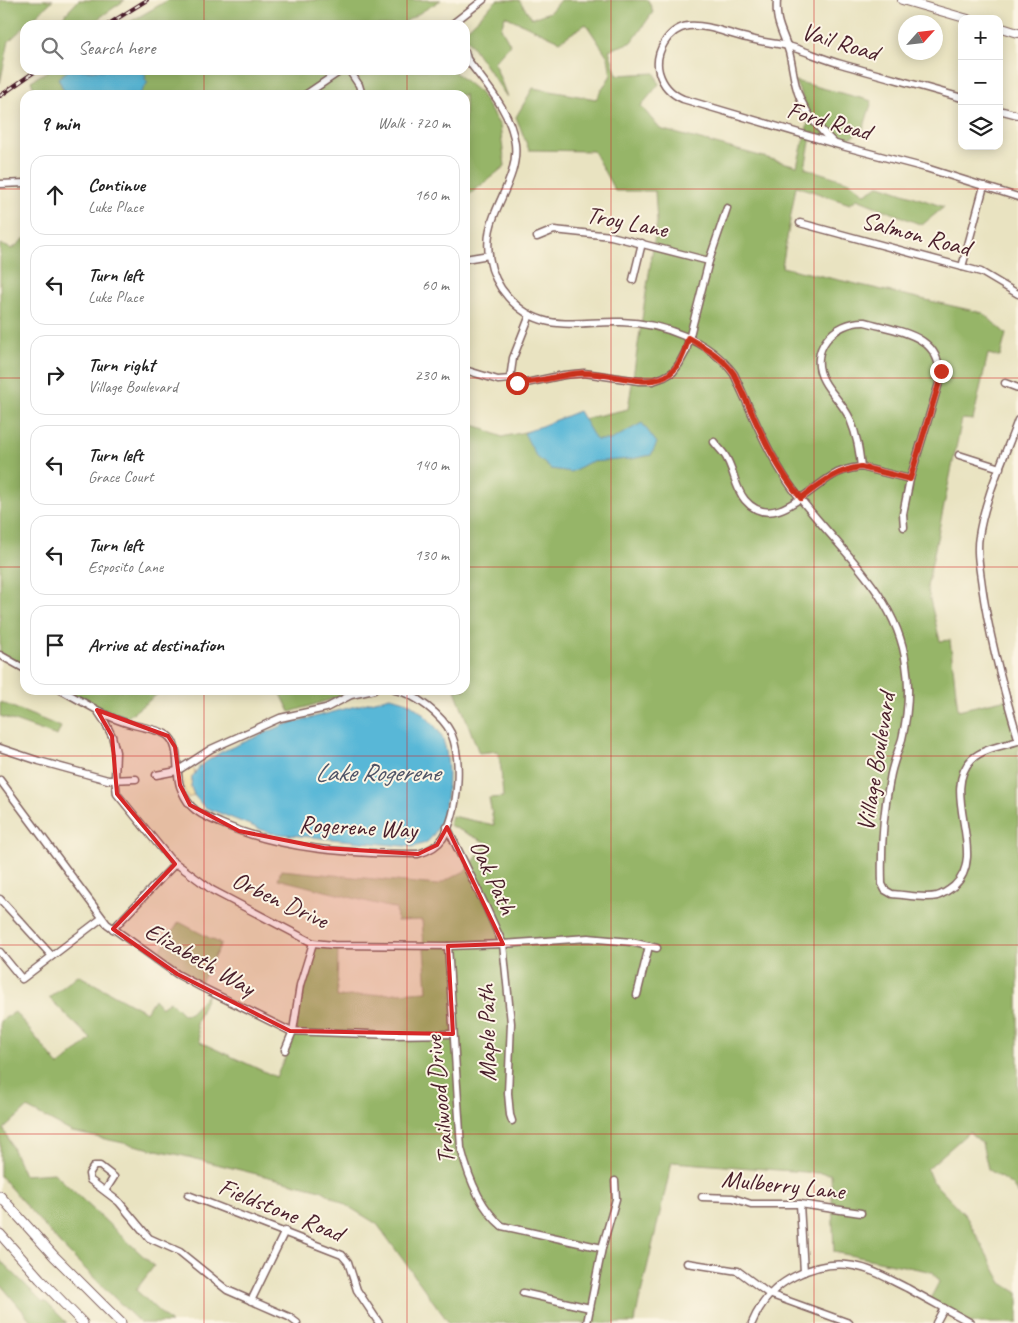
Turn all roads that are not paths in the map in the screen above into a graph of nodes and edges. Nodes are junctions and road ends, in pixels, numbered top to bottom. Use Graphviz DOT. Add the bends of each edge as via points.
graph roads {
  1 [pos="483,0"];
  2 [pos="777,0"];
  3 [pos="902,0"];
  4 [pos="958,16"];
  5 [pos="457,20"];
  6 [pos="1003,28"];
  7 [pos="1018,32"];
  8 [pos="787,46"];
  9 [pos="660,53"];
  10 [pos="470,65"];
  11 [pos="335,75"];
  12 [pos="352,75"];
  13 [pos="312,90"];
  14 [pos="360,90"];
  15 [pos="958,97"];
  16 [pos="1003,111"];
  17 [pos="1018,115"];
  18 [pos="836,144"];
  19 [pos="20,183"];
  20 [pos="0,184"];
  21 [pos="984,186"];
  22 [pos="1018,197"];
  23 [pos="727,208"];
  24 [pos="800,223"];
  25 [pos="538,237"];
  26 [pos="642,243"];
  27 [pos="489,255"];
  28 [pos="470,258"];
  29 [pos="709,261"];
  30 [pos="962,267"];
  31 [pos="633,280"];
  32 [pos="1018,294"];
  33 [pos="530,316"];
  34 [pos="688,338"];
  35 [pos="470,372"];
  36 [pos="510,380"];
  37 [pos="1005,383"];
  38 [pos="1018,388"];
  39 [pos="1018,420"];
  40 [pos="1016,430"];
  41 [pos="714,442"];
  42 [pos="958,455"];
  43 [pos="861,467"];
  44 [pos="1000,468"];
  45 [pos="910,479"];
  46 [pos="801,498"];
  47 [pos="904,528"];
  48 [pos="0,656"];
  49 [pos="20,666"];
  50 [pos="70,695"];
  51 [pos="351,695"];
  52 [pos="409,695"];
  53 [pos="97,710"];
  54 [pos="1018,740"];
  55 [pos="0,748"];
  56 [pos="177,771"];
  57 [pos="156,775"];
  58 [pos="115,779"];
  59 [pos="136,779"];
  60 [pos="0,780"];
  61 [pos="447,827"];
  62 [pos="175,864"];
  63 [pos="0,900"];
  64 [pos="102,918"];
  65 [pos="113,929"];
  66 [pos="313,943"];
  67 [pos="503,944"];
  68 [pos="448,946"];
  69 [pos="648,946"];
  70 [pos="657,948"];
  71 [pos="0,952"];
  72 [pos="52,956"];
  73 [pos="637,995"];
  74 [pos="292,1031"];
  75 [pos="453,1034"];
  76 [pos="285,1050"];
  77 [pos="512,1121"];
  78 [pos="616,1182"];
  79 [pos="105,1191"];
  80 [pos="188,1195"];
  81 [pos="0,1196"];
  82 [pos="702,1197"];
  83 [pos="800,1204"];
  84 [pos="861,1213"];
  85 [pos="285,1232"];
  86 [pos="0,1234"];
  87 [pos="602,1248"];
  88 [pos="687,1263"];
  89 [pos="804,1272"];
  90 [pos="522,1293"];
  91 [pos="769,1294"];
  92 [pos="251,1301"];
  93 [pos="590,1308"];
  94 [pos="944,1308"];
  95 [pos="83,1323"];
  96 [pos="121,1323"];
  97 [pos="297,1323"];
  98 [pos="378,1323"];
  99 [pos="587,1323"];
  100 [pos="752,1323"];
  101 [pos="849,1323"];
  102 [pos="936,1323"];
  103 [pos="971,1323"];
  1 -- 5 [label="street"];
  2 -- 8 [label="street" via="779,28"];
  3 -- 4 [label="main road"];
  6 -- 7 [label="main road"];
  8 -- 9 [label="street, Vail Road" via="690,26 682,27 669,36"];
  8 -- 15 [label="street, Vail Road"];
  8 -- 18 [label="street" via="802,102 823,133"];
  9 -- 18 [label="street, Ford Road" via="658,69 661,80 674,95"];
  10 -- 27 [label="street, Village Boulevard" via="507,117 515,144 512,173 491,224"];
  11 -- 13 [label="street"];
  12 -- 14 [label="street"];
  16 -- 17 [label="street"];
  18 -- 21 [label="street, Ford Road"];
  19 -- 20 [label="street"];
  21 -- 22 [label="street, Ford Road"];
  21 -- 30 [label="street"];
  23 -- 29 [label="street"];
  24 -- 30 [label="street, Salmon Road"];
  25 -- 26 [label="street, Troy Lane" via="554,230 612,236"];
  26 -- 29 [label="street, Troy Lane"];
  26 -- 31 [label="street"];
  27 -- 28 [label="street"];
  27 -- 33 [label="street, Village Boulevard" via="501,288"];
  29 -- 34 [label="street"];
  30 -- 32 [label="street, Salmon Road" via="981,272"];
  33 -- 34 [label="street, Village Boulevard" via="569,325 641,324"];
  33 -- 36 [label="street" via="512,358"];
  34 -- 36 [label="street" via="679,364 658,380 639,381 584,373 526,383"];
  34 -- 46 [label="street, Village Boulevard" via="716,354 734,374 775,461"];
  35 -- 36 [label="street"];
  37 -- 38 [label="street"];
  39 -- 40 [label="street"];
  40 -- 44 [label="street"];
  41 -- 46 [label="street" via="725,455 741,494 749,504 759,510 773,511 788,507"];
  42 -- 44 [label="street"];
  43 -- 45 [label="street"];
  43 -- 45 [label="street" via="858,440 848,416 820,371 821,353 828,337 841,326 865,322 920,338 932,349 939,363 940,380"];
  43 -- 46 [label="street" via="832,475"];
  44 -- 54 [label="street" via="984,513 978,551 993,646"];
  45 -- 47 [label="street" via="903,514"];
  46 -- 54 [label="street, Village Boulevard" via="879,595 903,646 908,702 885,811 882,884 888,893 938,896 958,883 967,859 961,789 966,767 985,751"];
  48 -- 49 [label="street"];
  50 -- 53 [label="street"];
  51 -- 56 [label="street" via="326,708 280,718 211,750"];
  52 -- 61 [label="street, Rogerene Way" via="420,701 452,734 458,776 454,812"];
  53 -- 56 [label="street, Rogerene Way" via="111,718 168,736 175,747"];
  53 -- 58 [label="street, Orben Drive" via="112,736 116,752"];
  55 -- 58 [label="street" via="79,773"];
  56 -- 57 [label="street"];
  56 -- 61 [label="street, Rogerene Way" via="180,785 195,810 239,831 281,843 418,854 437,845"];
  58 -- 59 [label="street"];
  58 -- 62 [label="street, Orben Drive" via="120,799"];
  60 -- 64 [label="street, Elizabeth Way"];
  61 -- 67 [label="street, Oak Path"];
  62 -- 65 [label="street"];
  62 -- 66 [label="street, Orben Drive" via="212,890"];
  63 -- 72 [label="street"];
  64 -- 65 [label="street, Elizabeth Way"];
  64 -- 72 [label="street"];
  65 -- 74 [label="street, Elizabeth Way" via="185,978"];
  66 -- 68 [label="street, Orben Drive"];
  66 -- 74 [label="street" via="300,985"];
  67 -- 68 [label="street, Orben Drive"];
  67 -- 69 [label="street, Orben Drive" via="588,938"];
  67 -- 77 [label="street, Maple Path" via="511,1023 508,1093"];
  68 -- 75 [label="street, Trailwood Drive"];
  69 -- 70 [label="street, Orben Drive"];
  69 -- 73 [label="street"];
  71 -- 72 [label="street" via="22,979"];
  74 -- 75 [label="street, Elizabeth Way"];
  74 -- 76 [label="street"];
  75 -- 87 [label="street, Trailwood Drive" via="461,1148 477,1194 491,1217 502,1226"];
  78 -- 87 [label="street" via="616,1200"];
  79 -- 92 [label="street" via="119,1202 149,1238 180,1252 217,1284"];
  80 -- 85 [label="street, Fieldstone Road"];
  81 -- 96 [label="highway"];
  82 -- 83 [label="street, Mulberry Lane" via="733,1198 751,1204"];
  83 -- 84 [label="street, Mulberry Lane"];
  83 -- 89 [label="street"];
  85 -- 92 [label="street"];
  85 -- 98 [label="street, Fieldstone Road" via="342,1255 348,1262 357,1290"];
  86 -- 95 [label="highway"];
  87 -- 93 [label="street"];
  88 -- 91 [label="street" via="738,1270"];
  89 -- 91 [label="street" via="789,1278"];
  89 -- 94 [label="street" via="828,1265 854,1266 887,1278"];
  90 -- 93 [label="street"];
  91 -- 100 [label="street"];
  91 -- 101 [label="street"];
  92 -- 97 [label="street"];
  93 -- 99 [label="street"];
  94 -- 102 [label="street"];
  94 -- 103 [label="street"];
}
